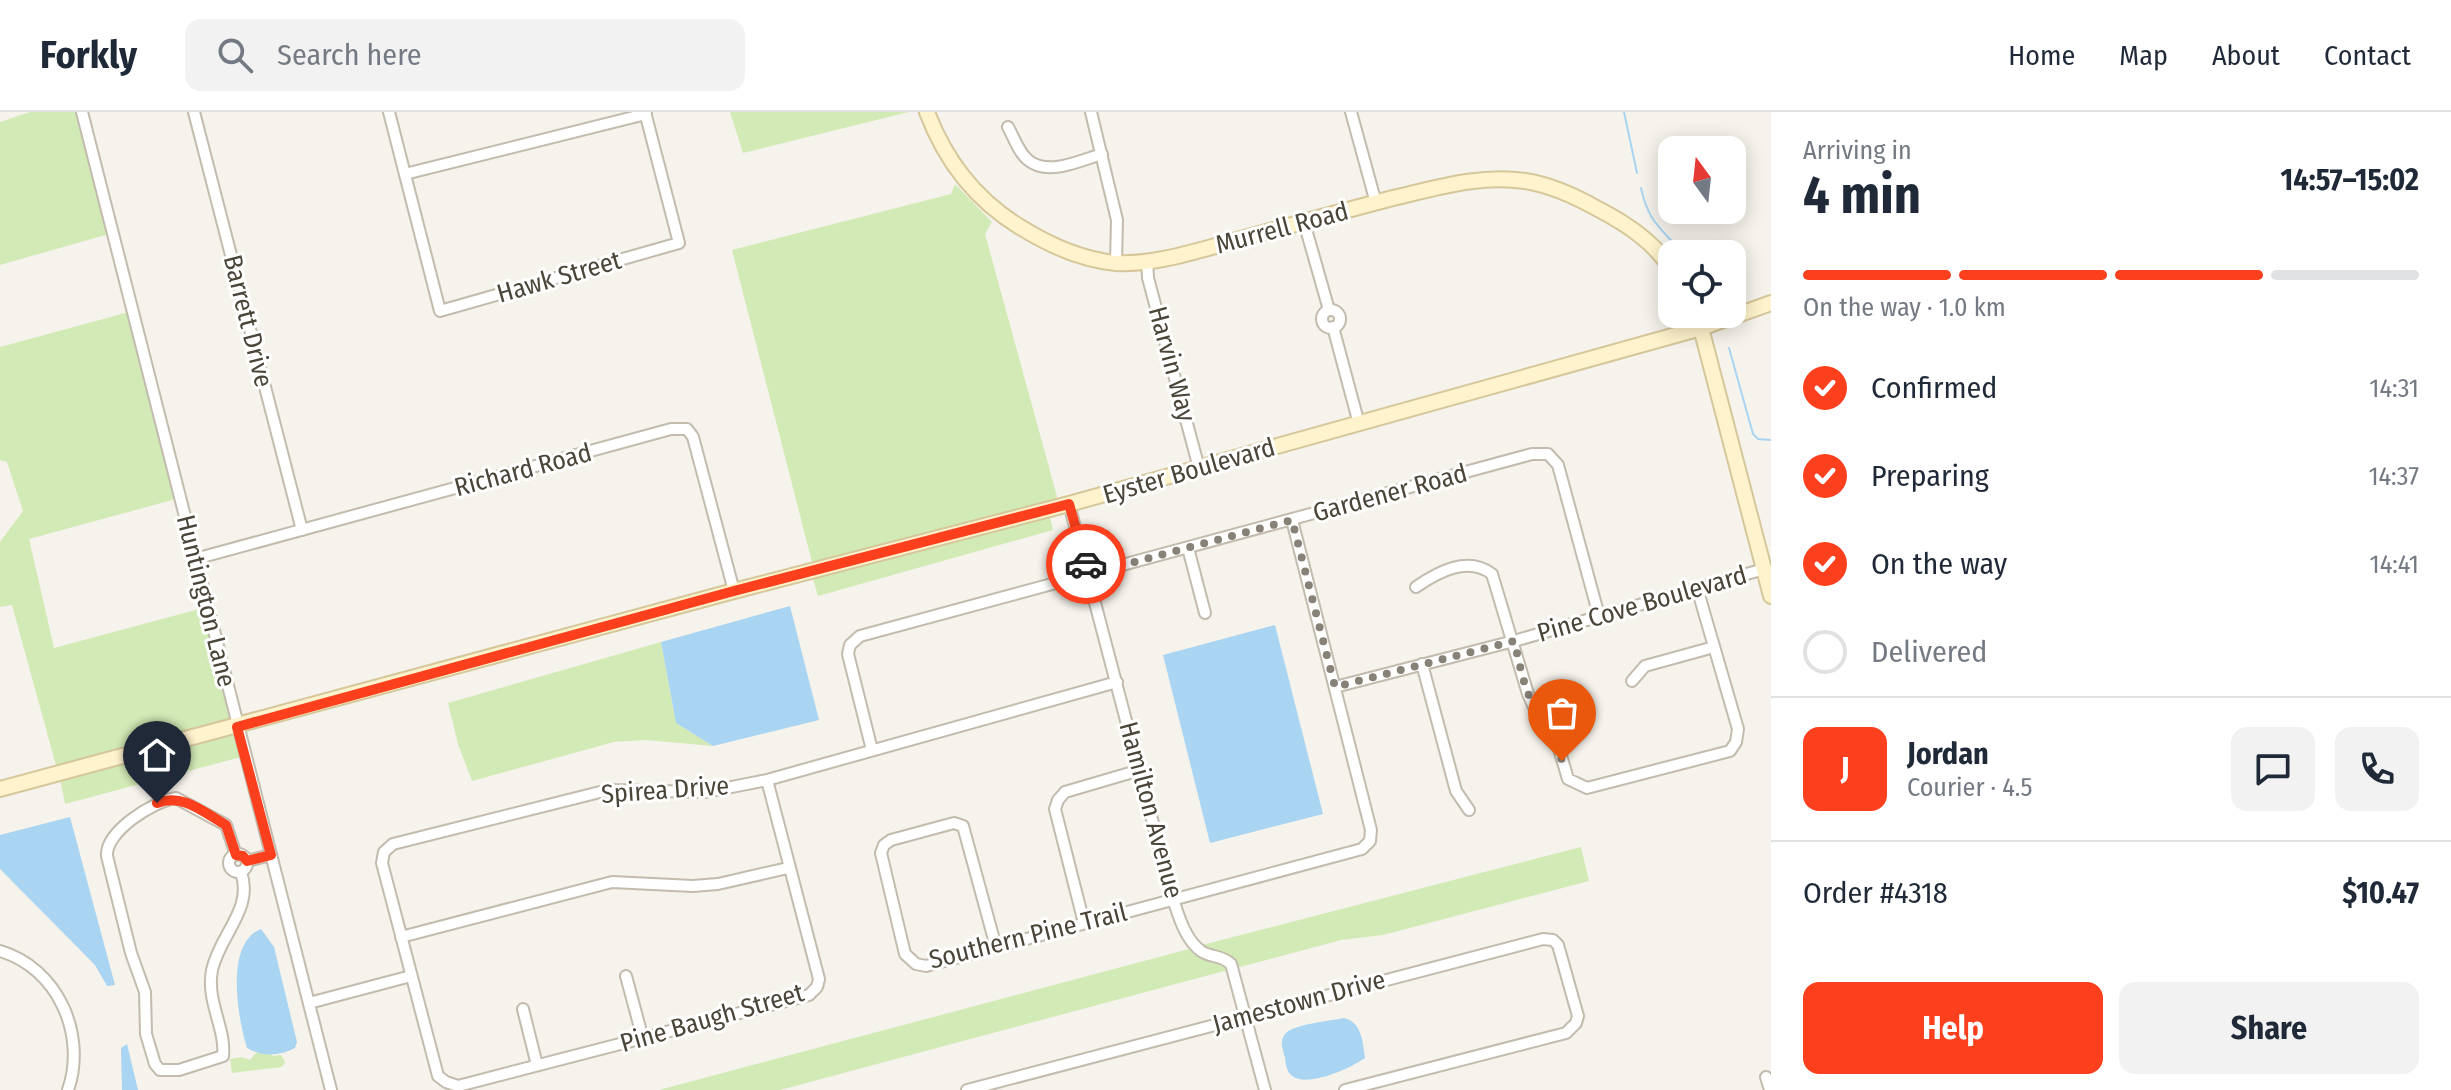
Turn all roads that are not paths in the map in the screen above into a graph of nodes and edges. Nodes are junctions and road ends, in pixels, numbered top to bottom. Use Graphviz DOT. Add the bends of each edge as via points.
graph roads {
  1 [pos="82,112"];
  2 [pos="194,112"];
  3 [pos="389,112"];
  4 [pos="927,112"];
  5 [pos="1091,112"];
  6 [pos="1351,112"];
  7 [pos="645,113"];
  8 [pos="1008,127"];
  9 [pos="1102,154"];
  10 [pos="405,174"];
  11 [pos="1376,203"];
  12 [pos="1304,222"];
  13 [pos="1658,251"];
  14 [pos="1147,260"];
  15 [pos="1116,263"];
  16 [pos="1771,303"];
  17 [pos="1746,313"];
  18 [pos="1771,315"];
  19 [pos="1746,318"];
  20 [pos="1701,328"];
  21 [pos="1359,424"];
  22 [pos="1199,468"];
  23 [pos="1069,504"];
  24 [pos="1292,520"];
  25 [pos="302,530"];
  26 [pos="1188,548"];
  27 [pos="195,559"];
  28 [pos="1764,569"];
  29 [pos="1089,574"];
  30 [pos="1416,587"];
  31 [pos="1697,588"];
  32 [pos="734,591"];
  33 [pos="1771,596"];
  34 [pos="1205,613"];
  35 [pos="1599,616"];
  36 [pos="1514,641"];
  37 [pos="1714,647"];
  38 [pos="1422,664"];
  39 [pos="1632,681"];
  40 [pos="1117,682"];
  41 [pos="1335,687"];
  42 [pos="237,727"];
  43 [pos="872,750"];
  44 [pos="1140,770"];
  45 [pos="767,780"];
  46 [pos="0,789"];
  47 [pos="1469,810"];
  48 [pos="236,855"];
  49 [pos="271,855"];
  50 [pos="247,861"];
  51 [pos="788,868"];
  52 [pos="241,872"];
  53 [pos="1173,899"];
  54 [pos="1084,923"];
  55 [pos="401,937"];
  56 [pos="996,947"];
  57 [pos="0,951"];
  58 [pos="411,976"];
  59 [pos="626,976"];
  60 [pos="309,1003"];
  61 [pos="523,1009"];
  62 [pos="1245,1016"];
  63 [pos="643,1039"];
  64 [pos="537,1065"];
  65 [pos="1766,1077"];
  66 [pos="446,1082"];
  67 [pos="68,1090"];
  68 [pos="331,1090"];
  69 [pos="967,1090"];
  70 [pos="1265,1090"];
  71 [pos="1345,1090"];
  72 [pos="1770,1090"];
  1 -- 27 [label="street, Huntington Lane"];
  2 -- 25 [label="street, Barrett Drive"];
  3 -- 10 [label="street"];
  4 -- 15 [label="street, Murrell Road" via="954,168 1009,221 1075,254"];
  5 -- 9 [label="street"];
  6 -- 11 [label="street"];
  7 -- 10 [label="street"];
  7 -- 10 [label="street, Hawk Street" via="679,243 440,311"];
  8 -- 9 [label="street" via="1026,159 1037,166 1052,168"];
  9 -- 15 [label="street" via="1117,220"];
  11 -- 12 [label="street, Murrell Road"];
  11 -- 13 [label="street, Murrell Road" via="1458,183 1523,180 1577,197"];
  12 -- 14 [label="street, Murrell Road"];
  12 -- 21 [label="street" via="1329,310 1340,318 1333,327"];
  14 -- 15 [label="street, Murrell Road"];
  14 -- 22 [label="street, Harvin Way"];
  16 -- 17 [label="street, Eyster Boulevard"];
  18 -- 19 [label="street, Eyster Boulevard"];
  20 -- 21 [label="street, Eyster Boulevard"];
  20 -- 28 [label="street"];
  21 -- 22 [label="street, Eyster Boulevard"];
  22 -- 23 [label="street, Eyster Boulevard"];
  23 -- 29 [label="street, Hamilton Avenue"];
  23 -- 32 [label="street, Eyster Boulevard"];
  24 -- 26 [label="street, Gardener Road"];
  24 -- 35 [label="street, Gardener Road" via="1548,454 1558,465"];
  24 -- 41 [label="street"];
  25 -- 27 [label="street, Richard Road"];
  25 -- 32 [label="street, Richard Road" via="671,429 687,429"];
  26 -- 29 [label="street, Gardener Road"];
  26 -- 34 [label="street"];
  27 -- 42 [label="street, Huntington Lane"];
  28 -- 31 [label="street, Pine Cove Boulevard"];
  28 -- 33 [label="street"];
  29 -- 40 [label="street, Hamilton Avenue"];
  29 -- 43 [label="street, Gardener Road" via="860,636 848,654"];
  30 -- 36 [label="street" via="1435,574 1469,564 1482,566 1497,585"];
  31 -- 35 [label="street, Pine Cove Boulevard"];
  31 -- 37 [label="street"];
  32 -- 42 [label="street, Eyster Boulevard"];
  35 -- 36 [label="street, Pine Cove Boulevard"];
  36 -- 37 [label="street" via="1528,694 1557,742 1568,779 1587,788 1730,751 1738,729"];
  36 -- 38 [label="street, Pine Cove Boulevard"];
  37 -- 39 [label="street" via="1645,666"];
  38 -- 41 [label="street, Pine Cove Boulevard"];
  38 -- 47 [label="street" via="1456,791"];
  40 -- 43 [label="street, Spirea Drive"];
  40 -- 44 [label="street, Hamilton Avenue"];
  41 -- 53 [label="street, Southern Pine Trail" via="1370,841 1362,849"];
  42 -- 46 [label="street, Eyster Boulevard"];
  42 -- 49 [label="street, Huntington Lane"];
  43 -- 45 [label="street, Spirea Drive"];
  44 -- 53 [label="street, Hamilton Avenue"];
  44 -- 54 [label="street" via="1065,792 1058,800 1055,809"];
  45 -- 51 [label="street, Pine Baugh Street"];
  45 -- 55 [label="street, Spirea Drive" via="706,792 608,790 393,844 382,863"];
  48 -- 50 [label="street"];
  48 -- 52 [label="street" via="230,866"];
  48 -- 52 [label="street" via="226,825 176,798 157,803 108,842 107,856 145,992 146,1034 160,1070 179,1070 225,1052 213,1007 212,973 245,900"];
  49 -- 50 [label="street"];
  49 -- 60 [label="street, Huntington Lane"];
  50 -- 52 [label="street"];
  51 -- 55 [label="street" via="693,886 612,882"];
  51 -- 63 [label="street, Pine Baugh Street" via="817,987 809,995"];
  53 -- 54 [label="street, Southern Pine Trail"];
  53 -- 62 [label="street, Hamilton Avenue" via="1193,943 1231,964"];
  54 -- 56 [label="street, Southern Pine Trail"];
  55 -- 58 [label="street, Spirea Drive"];
  56 -- 56 [label="street, Southern Pine Trail" via="963,826 954,823 884,845 881,853 905,954 926,966"];
  57 -- 67 [label="street" via="31,967 55,991 67,1013 75,1042"];
  58 -- 60 [label="street"];
  58 -- 66 [label="street, Spirea Drive" via="438,1076"];
  59 -- 63 [label="street"];
  60 -- 68 [label="street, Huntington Lane"];
  61 -- 64 [label="street"];
  62 -- 69 [label="street, Jamestown Drive"];
  62 -- 70 [label="street, Hamilton Avenue"];
  62 -- 71 [label="street, Jamestown Drive" via="1543,939 1558,945 1578,1016 1566,1033"];
  63 -- 64 [label="street, Pine Baugh Street"];
  64 -- 66 [label="street, Pine Baugh Street" via="458,1086"];
  65 -- 72 [label="street"];
}
